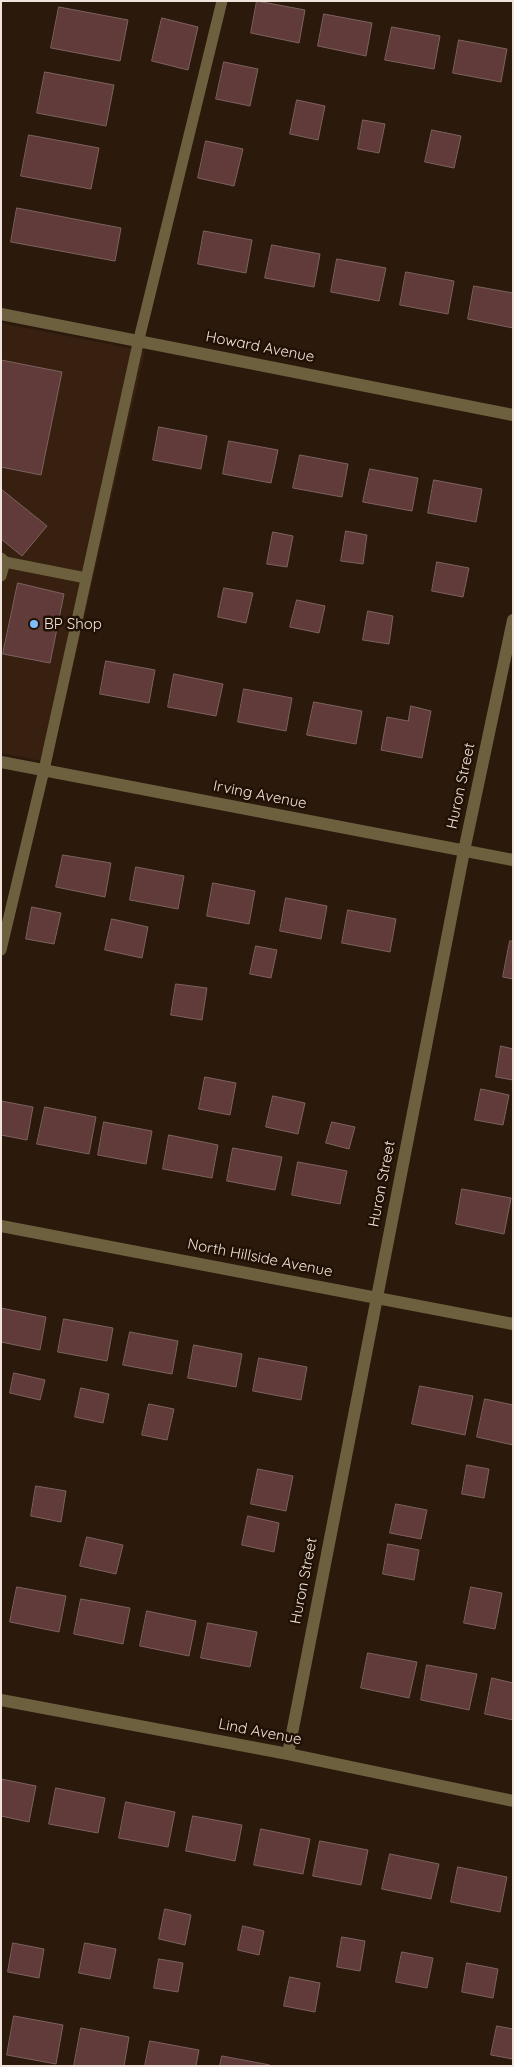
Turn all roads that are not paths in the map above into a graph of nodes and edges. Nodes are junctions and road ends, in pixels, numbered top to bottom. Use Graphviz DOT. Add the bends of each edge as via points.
graph roads {
  1 [pos="222,1"];
  2 [pos="1,314"];
  3 [pos="139,339"];
  4 [pos="513,415"];
  5 [pos="3,560"];
  6 [pos="1,576"];
  7 [pos="86,578"];
  8 [pos="513,620"];
  9 [pos="1,762"];
  10 [pos="44,770"];
  11 [pos="464,851"];
  12 [pos="513,860"];
  13 [pos="1,950"];
  14 [pos="1,1226"];
  15 [pos="376,1297"];
  16 [pos="513,1324"];
  17 [pos="1,1700"];
  18 [pos="288,1754"];
  19 [pos="513,1801"];
  1 -- 3 [label="lane"];
  2 -- 3 [label="street, Howard Avenue"];
  3 -- 4 [label="street, Howard Avenue"];
  3 -- 7 [label="lane"];
  5 -- 6 [label="lane"];
  5 -- 7 [label="lane"];
  7 -- 10 [label="lane"];
  8 -- 11 [label="street, Huron Street"];
  9 -- 10 [label="street, Irving Avenue"];
  10 -- 11 [label="street, Irving Avenue"];
  10 -- 13 [label="lane"];
  11 -- 12 [label="street, Irving Avenue"];
  11 -- 15 [label="street, Huron Street"];
  14 -- 15 [label="street, North Hillside Avenue"];
  15 -- 16 [label="street, North Hillside Avenue"];
  15 -- 18 [label="street, Huron Street"];
  17 -- 18 [label="street, Lind Avenue"];
  18 -- 19 [label="street, Lind Avenue"];
}
